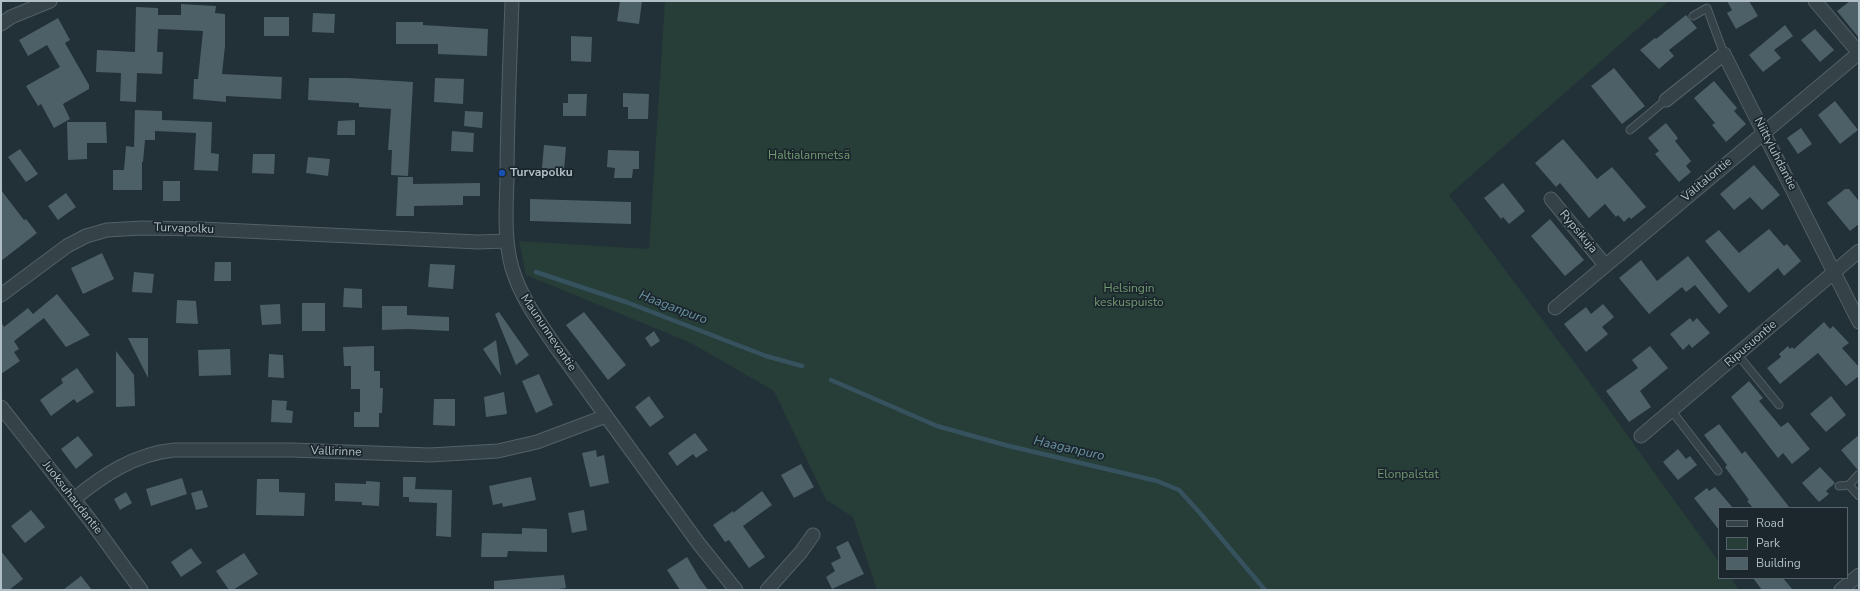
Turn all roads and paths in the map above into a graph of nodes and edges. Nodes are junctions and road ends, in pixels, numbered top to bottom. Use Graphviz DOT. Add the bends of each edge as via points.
graph roads {
  1 [pos="50,1"];
  2 [pos="512,1"];
  3 [pos="1815,1"];
  4 [pos="1693,16"];
  5 [pos="1,24"];
  6 [pos="1859,53"];
  7 [pos="1724,54"];
  8 [pos="1666,100"];
  9 [pos="1630,130"];
  10 [pos="1764,134"];
  11 [pos="1551,199"];
  12 [pos="506,241"];
  13 [pos="1859,251"];
  14 [pos="1605,265"];
  15 [pos="1834,272"];
  16 [pos="1,295"];
  17 [pos="1555,308"];
  18 [pos="1859,322"];
  19 [pos="1738,355"];
  20 [pos="1779,405"];
  21 [pos="1,407"];
  22 [pos="1671,410"];
  23 [pos="606,416"];
  24 [pos="1641,436"];
  25 [pos="1718,471"];
  26 [pos="1859,474"];
  27 [pos="1849,484"];
  28 [pos="1839,486"];
  29 [pos="1859,496"];
  30 [pos="74,499"];
  31 [pos="813,535"];
  32 [pos="1853,576"];
  33 [pos="141,590"];
  34 [pos="736,590"];
  35 [pos="767,590"];
  36 [pos="1841,590"];
  1 -- 5 [label="street" via="11,17"];
  2 -- 12 [label="street, Maununnevantie"];
  3 -- 6 [label="street"];
  4 -- 7 [label="lane" via="1707,8"];
  6 -- 10 [label="street, Välitalontie"];
  7 -- 8 [label="street"];
  7 -- 10 [label="street, Niittyluhdantie"];
  8 -- 9 [label="lane"];
  10 -- 14 [label="street, Välitalontie"];
  10 -- 15 [label="street, Niittyluhdantie"];
  11 -- 14 [label="street, Rypsikuja"];
  12 -- 16 [label="street, Turvapolku" via="478,242 187,229 107,230 86,236 67,246"];
  12 -- 23 [label="street, Maununnevantie" via="521,293"];
  13 -- 15 [label="street, Ripusuontie"];
  14 -- 17 [label="street, Välitalontie"];
  15 -- 18 [label="street, Niittyluhdantie"];
  15 -- 19 [label="street, Ripusuontie"];
  19 -- 20 [label="lane"];
  19 -- 22 [label="street, Ripusuontie"];
  21 -- 30 [label="street, Juoksuhaudantie"];
  22 -- 24 [label="street, Ripusuontie"];
  22 -- 25 [label="lane"];
  23 -- 30 [label="street, Vallirinne" via="530,444 498,451 430,455 292,450 159,452 140,457 110,473"];
  23 -- 34 [label="street, Maununnevantie" via="699,544"];
  26 -- 27 [label="lane"];
  27 -- 28 [label="lane"];
  27 -- 29 [label="lane"];
  30 -- 33 [label="street, Juoksuhaudantie"];
  31 -- 35 [label="street"];
  32 -- 36 [label="street"];
}
